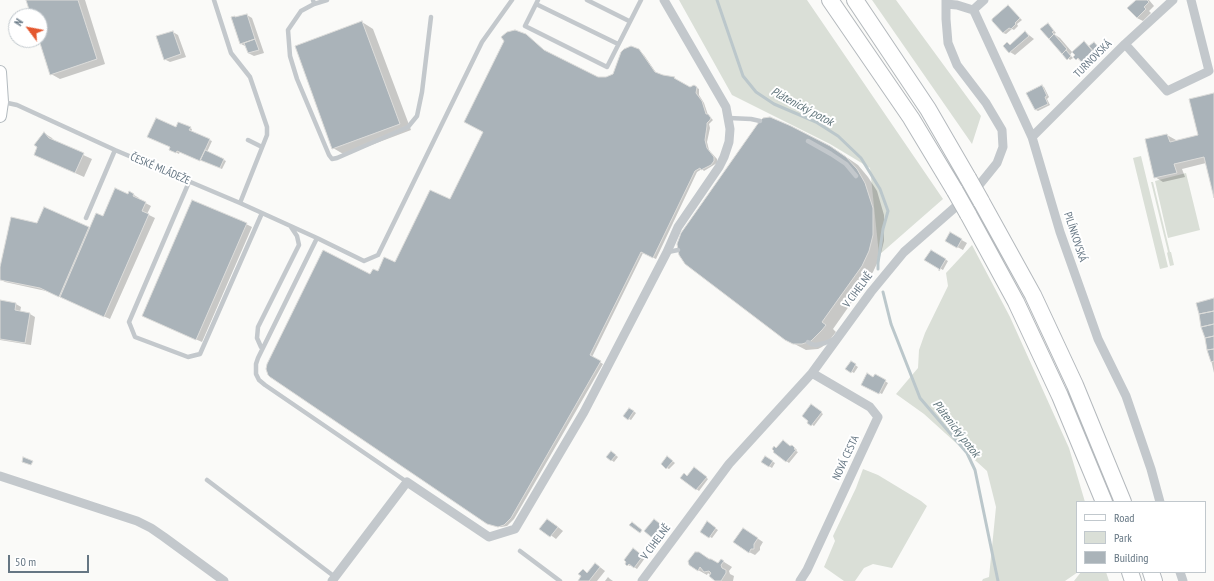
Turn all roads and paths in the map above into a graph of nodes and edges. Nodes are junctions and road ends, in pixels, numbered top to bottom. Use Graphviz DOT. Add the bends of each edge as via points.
graph roads {
  1 [pos="214,0"];
  2 [pos="326,0"];
  3 [pos="512,0"];
  4 [pos="587,0"];
  5 [pos="641,0"];
  6 [pos="664,0"];
  7 [pos="830,0"];
  8 [pos="855,0"];
  9 [pos="984,0"];
  10 [pos="1173,0"];
  11 [pos="1191,0"];
  12 [pos="313,2"];
  13 [pos="537,2"];
  14 [pos="946,2"];
  15 [pos="973,10"];
  16 [pos="431,17"];
  17 [pos="629,21"];
  18 [pos="618,44"];
  19 [pos="1125,44"];
  20 [pos="0,72"];
  21 [pos="2,102"];
  22 [pos="0,116"];
  23 [pos="729,118"];
  24 [pos="760,121"];
  25 [pos="1032,137"];
  26 [pos="248,140"];
  27 [pos="808,141"];
  28 [pos="262,147"];
  29 [pos="115,150"];
  30 [pos="856,176"];
  31 [pos="189,182"];
  32 [pos="240,203"];
  33 [pos="262,213"];
  34 [pos="86,218"];
  35 [pos="290,226"];
  36 [pos="317,238"];
  37 [pos="678,250"];
  38 [pos="667,252"];
  39 [pos="840,334"];
  40 [pos="808,342"];
  41 [pos="261,347"];
  42 [pos="812,373"];
  43 [pos="0,476"];
  44 [pos="207,480"];
  45 [pos="407,482"];
  46 [pos="1104,501"];
  47 [pos="1123,501"];
  48 [pos="1160,501"];
  49 [pos="520,551"];
  50 [pos="334,579"];
  51 [pos="224,581"];
  52 [pos="560,581"];
  53 [pos="642,581"];
  54 [pos="800,581"];
  1 -- 28 [label="lane" via="232,53 250,77 267,127"];
  2 -- 12 [label="lane"];
  3 -- 36 [label="lane, ČESKÉ MLÁDEŽE" via="482,42 378,254 364,261"];
  4 -- 17 [label="lane"];
  5 -- 17 [label="lane"];
  6 -- 23 [label="street" via="726,107"];
  7 -- 46 [label="highway, bridge" via="911,118 968,214 1016,302 1060,396"];
  8 -- 47 [label="highway, bridge" via="928,109 1033,294 1075,385"];
  9 -- 15 [label="street"];
  10 -- 19 [label="street, TURNOVSKÁ"];
  11 -- 19 [label="street" via="1209,71 1167,91"];
  12 -- 16 [label="lane" via="301,11 288,30 290,56 332,159 408,128 417,116"];
  13 -- 18 [label="lane"];
  13 -- 18 [label="lane" via="525,26 607,67"];
  14 -- 15 [label="street"];
  14 -- 39 [label="street, V CIHELNĚ" via="948,43 957,65 986,103 1002,130 1001,156 993,170 976,189 904,252"];
  15 -- 25 [label="street, PILÍNKOVSKÁ"];
  17 -- 18 [label="lane"];
  19 -- 25 [label="street, TURNOVSKÁ"];
  20 -- 21 [label="street"];
  21 -- 22 [label="street"];
  21 -- 29 [label="lane, ČESKÉ MLÁDEŽE" via="23,108"];
  23 -- 24 [label="lane"];
  23 -- 38 [label="street" via="729,142 724,157 678,227"];
  25 -- 48 [label="street, PILÍNKOVSKÁ" via="1065,246 1098,339 1126,396"];
  26 -- 28 [label="lane"];
  27 -- 30 [label="lane" via="841,161"];
  28 -- 32 [label="lane"];
  29 -- 31 [label="lane, ČESKÉ MLÁDEŽE"];
  29 -- 34 [label="lane"];
  31 -- 32 [label="lane, ČESKÉ MLÁDEŽE"];
  31 -- 33 [label="lane" via="129,322 135,336 188,357 200,354"];
  32 -- 33 [label="lane, ČESKÉ MLÁDEŽE"];
  33 -- 35 [label="lane, ČESKÉ MLÁDEŽE"];
  35 -- 36 [label="lane, ČESKÉ MLÁDEŽE"];
  35 -- 41 [label="lane" via="299,245 258,327 257,338"];
  36 -- 45 [label="lane" via="258,358 256,374 265,385"];
  37 -- 38 [label="lane"];
  38 -- 45 [label="street" via="584,412 515,529 490,537"];
  39 -- 40 [label="lane" via="825,343 816,345"];
  39 -- 42 [label="street, V CIHELNĚ"];
  42 -- 53 [label="street, V CIHELNĚ" via="729,464"];
  42 -- 54 [label="street, NOVÁ CESTA" via="870,407 878,417"];
  43 -- 51 [label="street" via="151,528"];
  44 -- 50 [label="lane"];
  45 -- 50 [label="street"];
  49 -- 52 [label="lane"];
}
